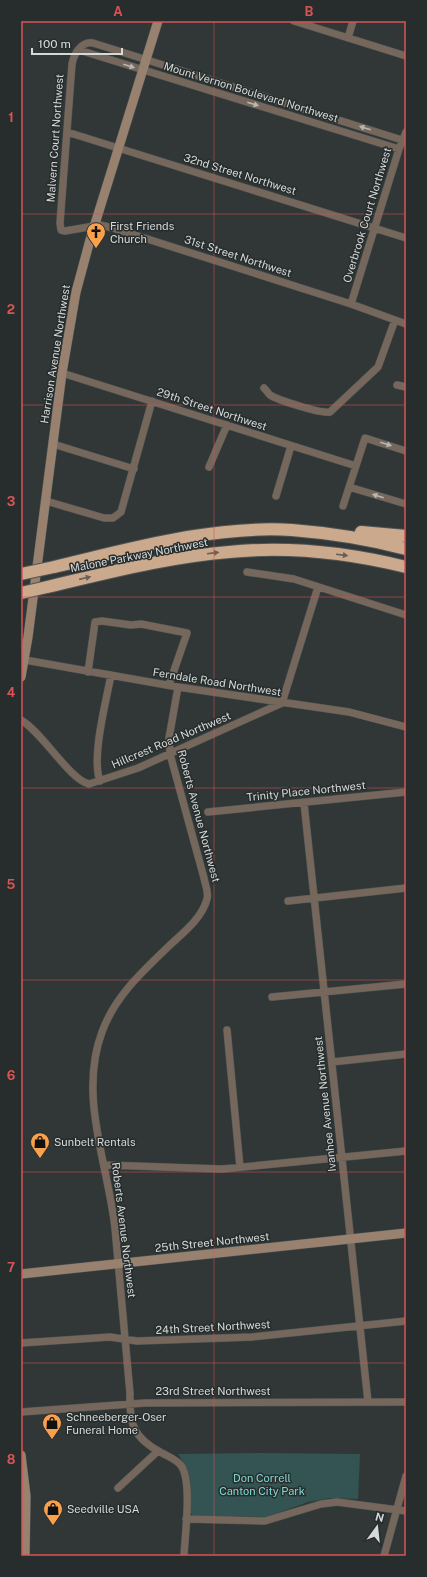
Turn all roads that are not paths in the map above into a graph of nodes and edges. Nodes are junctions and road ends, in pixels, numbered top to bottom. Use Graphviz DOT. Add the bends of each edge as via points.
graph roads {
  1 [pos="158,21"];
  2 [pos="294,21"];
  3 [pos="353,21"];
  4 [pos="348,38"];
  5 [pos="78,50"];
  6 [pos="406,56"];
  7 [pos="146,59"];
  8 [pos="143,70"];
  9 [pos="67,132"];
  10 [pos="406,132"];
  11 [pos="402,140"];
  12 [pos="118,148"];
  13 [pos="399,149"];
  14 [pos="94,225"];
  15 [pos="375,228"];
  16 [pos="61,230"];
  17 [pos="406,238"];
  18 [pos="351,304"];
  19 [pos="395,320"];
  20 [pos="406,324"];
  21 [pos="62,373"];
  22 [pos="397,384"];
  23 [pos="406,387"];
  24 [pos="264,388"];
  25 [pos="152,401"];
  26 [pos="227,425"];
  27 [pos="53,444"];
  28 [pos="291,446"];
  29 [pos="406,450"];
  30 [pos="356,466"];
  31 [pos="209,467"];
  32 [pos="134,469"];
  33 [pos="350,487"];
  34 [pos="276,496"];
  35 [pos="46,501"];
  36 [pos="406,504"];
  37 [pos="343,506"];
  38 [pos="291,530"];
  39 [pos="406,536"];
  40 [pos="406,549"];
  41 [pos="54,563"];
  42 [pos="406,567"];
  43 [pos="21,568"];
  44 [pos="247,572"];
  45 [pos="21,574"];
  46 [pos="318,587"];
  47 [pos="21,593"];
  48 [pos="406,615"];
  49 [pos="25,660"];
  50 [pos="88,672"];
  51 [pos="111,675"];
  52 [pos="21,677"];
  53 [pos="169,685"];
  54 [pos="178,687"];
  55 [pos="282,703"];
  56 [pos="21,720"];
  57 [pos="406,727"];
  58 [pos="170,754"];
  59 [pos="100,782"];
  60 [pos="406,792"];
  61 [pos="304,803"];
  62 [pos="208,812"];
  63 [pos="406,888"];
  64 [pos="314,898"];
  65 [pos="288,901"];
  66 [pos="406,984"];
  67 [pos="324,992"];
  68 [pos="272,997"];
  69 [pos="227,1030"];
  70 [pos="406,1054"];
  71 [pos="332,1062"];
  72 [pos="406,1151"];
  73 [pos="342,1158"];
  74 [pos="105,1165"];
  75 [pos="240,1167"];
  76 [pos="406,1233"];
  77 [pos="351,1239"];
  78 [pos="118,1264"];
  79 [pos="21,1274"];
  80 [pos="406,1321"];
  81 [pos="360,1326"];
  82 [pos="125,1339"];
  83 [pos="21,1342"];
  84 [pos="368,1402"];
  85 [pos="406,1402"];
  86 [pos="130,1403"];
  87 [pos="21,1412"];
  88 [pos="158,1451"];
  89 [pos="21,1456"];
  90 [pos="406,1476"];
  91 [pos="118,1488"];
  92 [pos="397,1510"];
  93 [pos="406,1512"];
  94 [pos="186,1519"];
  95 [pos="25,1556"];
  96 [pos="184,1556"];
  97 [pos="384,1556"];
  1 -- 7 [label="street, Harrison Avenue Northwest"];
  2 -- 4 [label="street"];
  3 -- 4 [label="street"];
  4 -- 6 [label="street"];
  5 -- 7 [label="street, Mount Vernon Boulevard Northwest" via="91,42"];
  5 -- 8 [label="street, Mount Vernon Boulevard Northwest, one-way"];
  5 -- 9 [label="street, Malvern Court Northwest" via="72,64"];
  7 -- 8 [label="street, Harrison Avenue Northwest"];
  11 -- 7 [label="street, Mount Vernon Boulevard Northwest, one-way"];
  8 -- 12 [label="street, Harrison Avenue Northwest"];
  8 -- 13 [label="street, Mount Vernon Boulevard Northwest, one-way"];
  9 -- 12 [label="street, 32nd Street Northwest"];
  9 -- 16 [label="street, Malvern Court Northwest"];
  10 -- 11 [label="street, Overbrook Court Northwest"];
  11 -- 13 [label="street, Overbrook Court Northwest"];
  12 -- 14 [label="street, Harrison Avenue Northwest"];
  12 -- 15 [label="street, 32nd Street Northwest"];
  13 -- 15 [label="street, Overbrook Court Northwest"];
  14 -- 16 [label="street, 31st Street Northwest"];
  14 -- 18 [label="street, 31st Street Northwest" via="113,228"];
  14 -- 21 [label="street, Harrison Avenue Northwest" via="76,292"];
  15 -- 17 [label="street, 32nd Street Northwest"];
  15 -- 18 [label="street, Overbrook Court Northwest"];
  18 -- 19 [label="street, 31st Street Northwest"];
  19 -- 20 [label="street, 31st Street Northwest"];
  19 -- 24 [label="street" via="378,366 330,412 323,413 299,406 270,395"];
  21 -- 25 [label="street, 29th Street Northwest"];
  21 -- 27 [label="street, Harrison Avenue Northwest"];
  22 -- 23 [label="street"];
  25 -- 26 [label="street, 29th Street Northwest"];
  25 -- 32 [label="street"];
  26 -- 28 [label="street, 29th Street Northwest"];
  26 -- 31 [label="street"];
  27 -- 32 [label="street"];
  27 -- 35 [label="street, Harrison Avenue Northwest"];
  28 -- 30 [label="street, 29th Street Northwest"];
  28 -- 34 [label="street"];
  30 -- 29 [label="street, one-way" via="366,438"];
  30 -- 33 [label="street"];
  32 -- 35 [label="street" via="123,508 113,518"];
  36 -- 33 [label="street, one-way"];
  33 -- 37 [label="street"];
  35 -- 49 [label="street, Harrison Avenue Northwest"];
  38 -- 39 [label="highway" via="341,530"];
  38 -- 40 [label="highway, Malone Parkway Northwest" via="364,539"];
  38 -- 41 [label="highway, Malone Parkway Northwest" via="151,539"];
  41 -- 43 [label="highway"];
  41 -- 45 [label="highway, bridge"];
  47 -- 42 [label="highway, Malone Parkway Northwest, one-way, bridge" via="185,557 253,550 325,553"];
  44 -- 46 [label="street" via="294,579"];
  46 -- 48 [label="street"];
  46 -- 55 [label="street"];
  49 -- 50 [label="street, Ferndale Road Northwest"];
  49 -- 52 [label="street, Harrison Avenue Northwest"];
  50 -- 51 [label="street, Ferndale Road Northwest"];
  50 -- 53 [label="street" via="95,622 141,624 188,633"];
  51 -- 53 [label="street, Ferndale Road Northwest"];
  51 -- 59 [label="street" via="97,759"];
  53 -- 54 [label="street, Ferndale Road Northwest"];
  54 -- 55 [label="street, Ferndale Road Northwest"];
  54 -- 58 [label="street, Roberts Avenue Northwest" via="169,738"];
  55 -- 57 [label="street, Ferndale Road Northwest" via="349,712"];
  55 -- 58 [label="street, Hillcrest Road Northwest"];
  56 -- 59 [label="street, Hillcrest Road Northwest" via="28,724 84,783"];
  58 -- 59 [label="street, Hillcrest Road Northwest"];
  58 -- 74 [label="street, Roberts Avenue Northwest" via="208,894 202,911 191,925 127,988 102,1031 92,1084 94,1112"];
  60 -- 61 [label="street, Trinity Place Northwest"];
  61 -- 62 [label="street, Trinity Place Northwest"];
  61 -- 64 [label="street, Ivanhoe Avenue Northwest"];
  63 -- 64 [label="street"];
  64 -- 65 [label="street"];
  64 -- 67 [label="street, Ivanhoe Avenue Northwest"];
  66 -- 67 [label="street"];
  67 -- 68 [label="street"];
  67 -- 71 [label="street, Ivanhoe Avenue Northwest"];
  69 -- 75 [label="street"];
  70 -- 71 [label="street"];
  71 -- 73 [label="street, Ivanhoe Avenue Northwest"];
  72 -- 73 [label="street"];
  73 -- 75 [label="street"];
  73 -- 77 [label="street, Ivanhoe Avenue Northwest"];
  74 -- 75 [label="street" via="222,1169"];
  74 -- 78 [label="street, Roberts Avenue Northwest"];
  76 -- 77 [label="street, 25th Street Northwest"];
  77 -- 78 [label="street, 25th Street Northwest"];
  77 -- 81 [label="street, Ivanhoe Avenue Northwest"];
  78 -- 79 [label="street, 25th Street Northwest"];
  78 -- 82 [label="street, Roberts Avenue Northwest"];
  80 -- 81 [label="street, 24th Street Northwest"];
  81 -- 82 [label="street, 24th Street Northwest" via="252,1337 137,1341"];
  81 -- 84 [label="street, Ivanhoe Avenue Northwest"];
  82 -- 83 [label="street, 24th Street Northwest" via="110,1337"];
  82 -- 86 [label="street, Roberts Avenue Northwest"];
  84 -- 85 [label="street, 23rd Street Northwest"];
  84 -- 86 [label="street, 23rd Street Northwest"];
  86 -- 87 [label="street, 23rd Street Northwest"];
  86 -- 88 [label="street, Roberts Avenue Northwest" via="130,1419 135,1432"];
  88 -- 91 [label="street"];
  88 -- 94 [label="street, Roberts Avenue Northwest" via="180,1465 185,1474"];
  89 -- 95 [label="street" via="26,1496"];
  90 -- 92 [label="street"];
  92 -- 93 [label="street"];
  92 -- 94 [label="street" via="337,1502 321,1504 265,1521"];
  92 -- 97 [label="street"];
  94 -- 96 [label="street, Roberts Avenue Northwest"];
}
